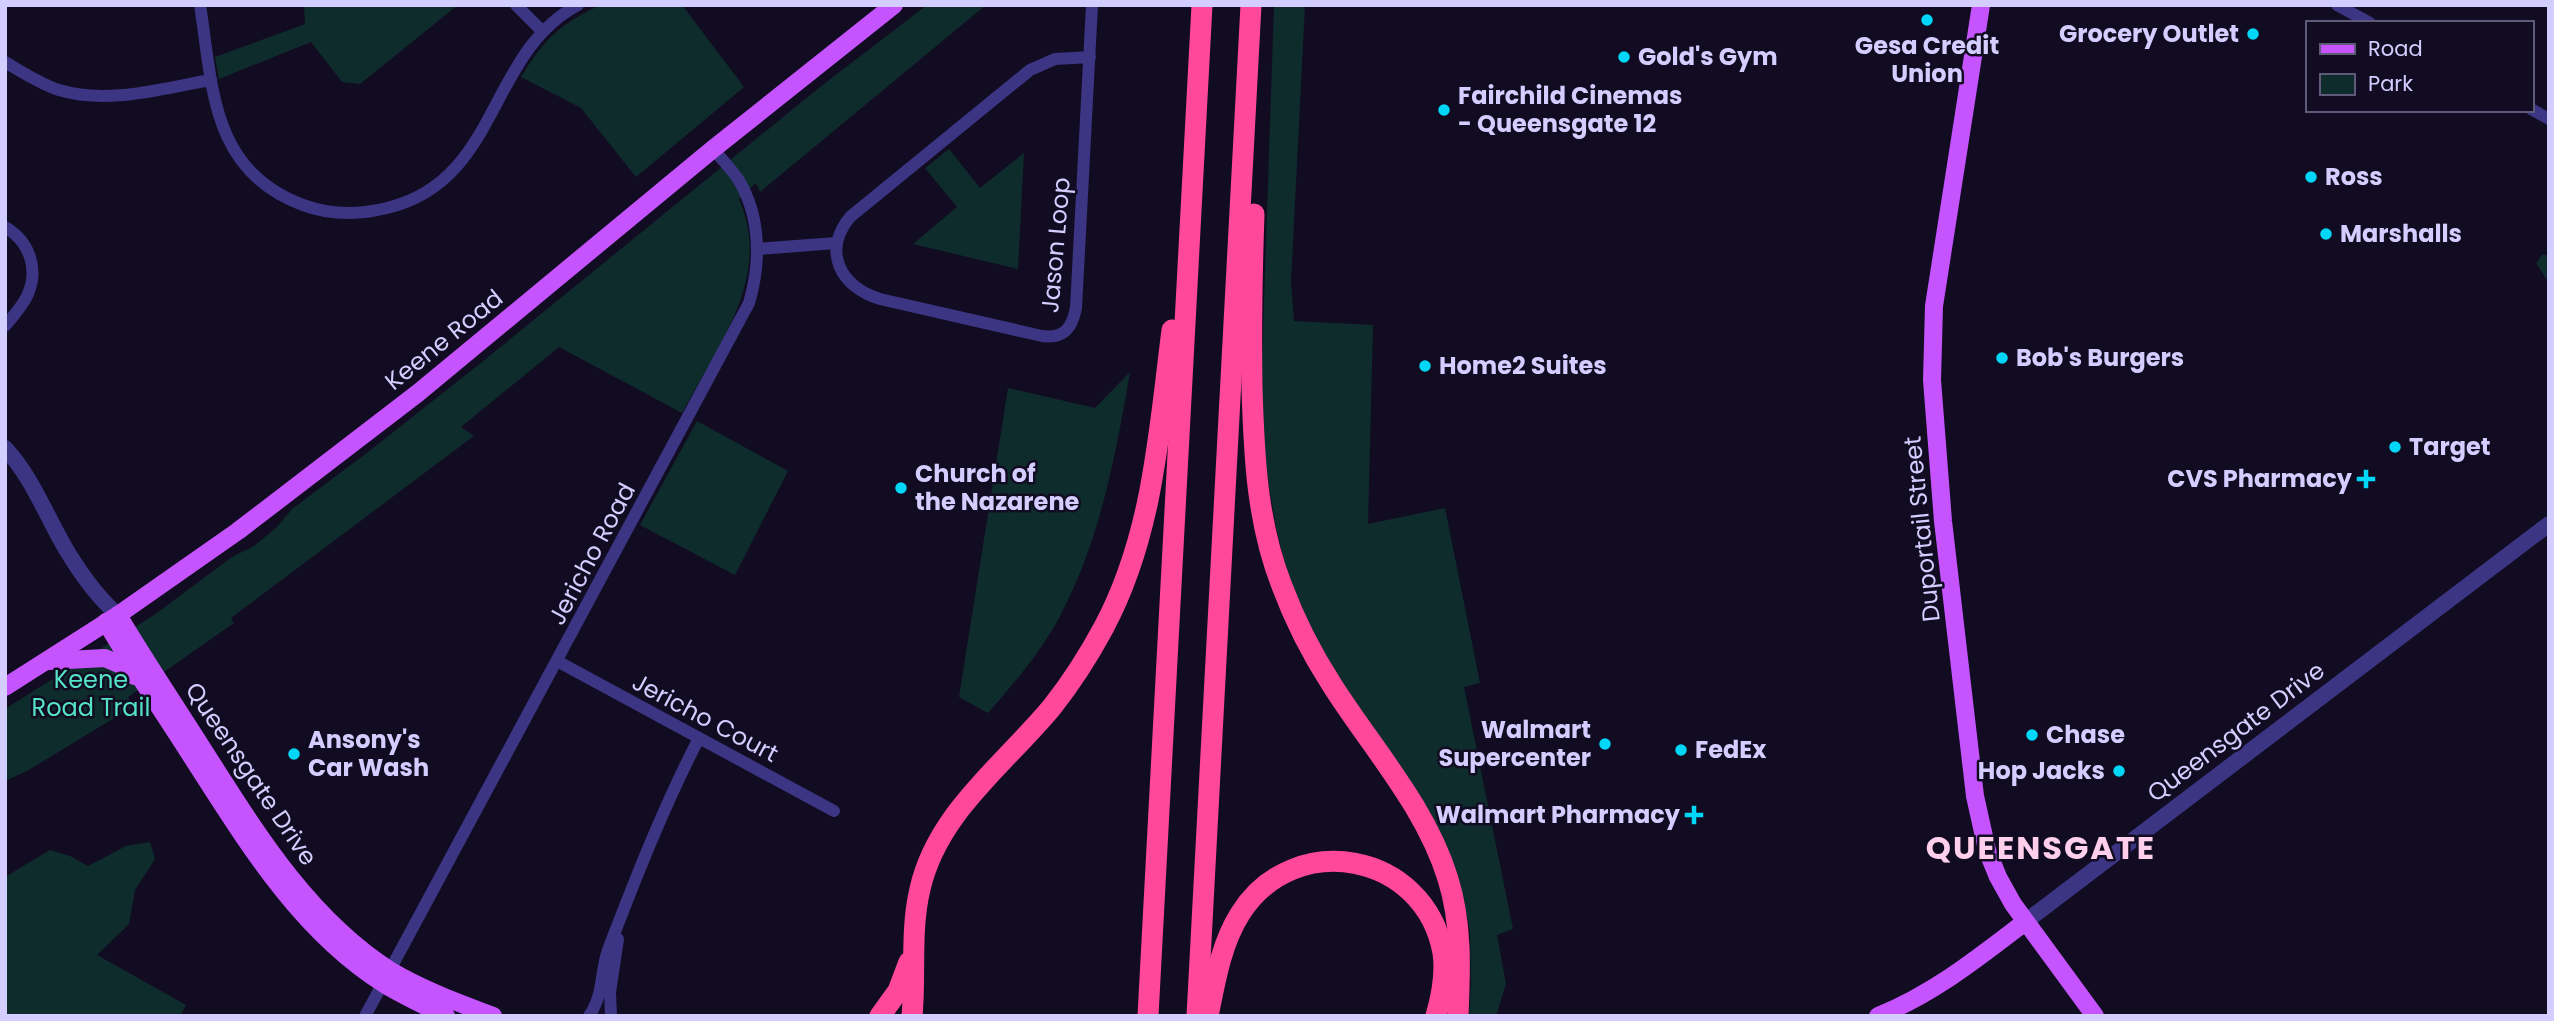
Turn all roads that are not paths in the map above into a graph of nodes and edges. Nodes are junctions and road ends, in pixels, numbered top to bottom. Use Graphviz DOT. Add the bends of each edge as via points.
graph roads {
  1 [pos="200,5"];
  2 [pos="516,5"];
  3 [pos="578,5"];
  4 [pos="894,5"];
  5 [pos="1092,5"];
  6 [pos="1202,5"];
  7 [pos="1251,5"];
  8 [pos="1981,5"];
  9 [pos="2337,5"];
  10 [pos="2366,21"];
  11 [pos="542,31"];
  12 [pos="1090,57"];
  13 [pos="1248,57"];
  14 [pos="5,62"];
  15 [pos="211,80"];
  16 [pos="2533,110"];
  17 [pos="2549,118"];
  18 [pos="713,149"];
  19 [pos="1192,200"];
  20 [pos="5,227"];
  21 [pos="836,243"];
  22 [pos="757,249"];
  23 [pos="5,326"];
  24 [pos="5,447"];
  25 [pos="2549,524"];
  26 [pos="112,619"];
  27 [pos="46,662"];
  28 [pos="557,662"];
  29 [pos="145,684"];
  30 [pos="5,687"];
  31 [pos="699,738"];
  32 [pos="834,811"];
  33 [pos="2025,922"];
  34 [pos="620,925"];
  35 [pos="913,950"];
  36 [pos="386,976"];
  37 [pos="365,1016"];
  38 [pos="446,1016"];
  39 [pos="494,1016"];
  40 [pos="589,1016"];
  41 [pos="611,1016"];
  42 [pos="880,1016"];
  43 [pos="912,1016"];
  44 [pos="1148,1016"];
  45 [pos="1197,1016"];
  46 [pos="1208,1016"];
  47 [pos="1436,1016"];
  48 [pos="1458,1016"];
  49 [pos="1878,1016"];
  50 [pos="2095,1016"];
  1 -- 15 [label="street"];
  2 -- 11 [label="street"];
  3 -- 11 [label="street"];
  4 -- 18 [label="main road, Keene Road"];
  5 -- 12 [label="street, Jason Loop"];
  6 -- 19 [label="highway"];
  7 -- 13 [label="highway"];
  8 -- 33 [label="main road, Duportail Street" via="1934,306 1933,391 1943,521 1979,822 1992,865"];
  9 -- 10 [label="street"];
  11 -- 15 [label="street" via="455,170 421,196 369,212 316,209 255,178 237,157 225,132"];
  12 -- 21 [label="street" via="1055,59 1018,78 850,216"];
  12 -- 21 [label="street, Jason Loop" via="1076,308 1065,332 1042,337 868,295 851,284 839,266"];
  13 -- 45 [label="highway"];
  13 -- 48 [label="highway" via="1257,110 1251,309 1254,463 1266,533 1281,583 1308,644 1436,845 1459,928"];
  14 -- 15 [label="street" via="57,89 96,96"];
  16 -- 17 [label="street"];
  18 -- 22 [label="street, Jericho Road" via="747,197"];
  18 -- 26 [label="main road, Keene Road" via="418,393 239,531"];
  19 -- 35 [label="highway" via="1154,469 1128,575 1103,629 1072,679 971,795 940,839 920,888"];
  19 -- 44 [label="highway"];
  20 -- 23 [label="street" via="22,240 33,269 28,295"];
  21 -- 22 [label="street"];
  22 -- 28 [label="street, Jericho Road" via="754,286 742,319"];
  24 -- 26 [label="street, Queensgate Drive"];
  25 -- 33 [label="street, Queensgate Drive"];
  26 -- 27 [label="main road, Keene Road"];
  26 -- 29 [label="main road, Queensgate Drive"];
  26 -- 36 [label="main road, Queensgate Drive" via="291,879"];
  27 -- 29 [label="main road" via="106,657"];
  27 -- 30 [label="main road, Keene Road"];
  28 -- 31 [label="street, Jericho Court"];
  28 -- 36 [label="street, Jericho Road"];
  29 -- 36 [label="main road, Queensgate Drive" via="275,882 324,935"];
  31 -- 32 [label="street, Jericho Court"];
  31 -- 34 [label="street" via="657,824"];
  33 -- 49 [label="main road, Queensgate Drive" via="1954,975"];
  33 -- 50 [label="main road, Duportail Street"];
  34 -- 40 [label="street" via="607,952 598,1000"];
  34 -- 41 [label="street" via="611,977"];
  35 -- 42 [label="highway" via="898,991"];
  35 -- 43 [label="highway"];
  36 -- 37 [label="street, Jericho Road"];
  36 -- 38 [label="main road, Queensgate Drive"];
  36 -- 39 [label="main road"];
  46 -- 47 [label="highway" via="1231,932 1251,899 1295,868 1331,861 1349,861 1384,873 1420,902 1443,953 1443,987"];
}
